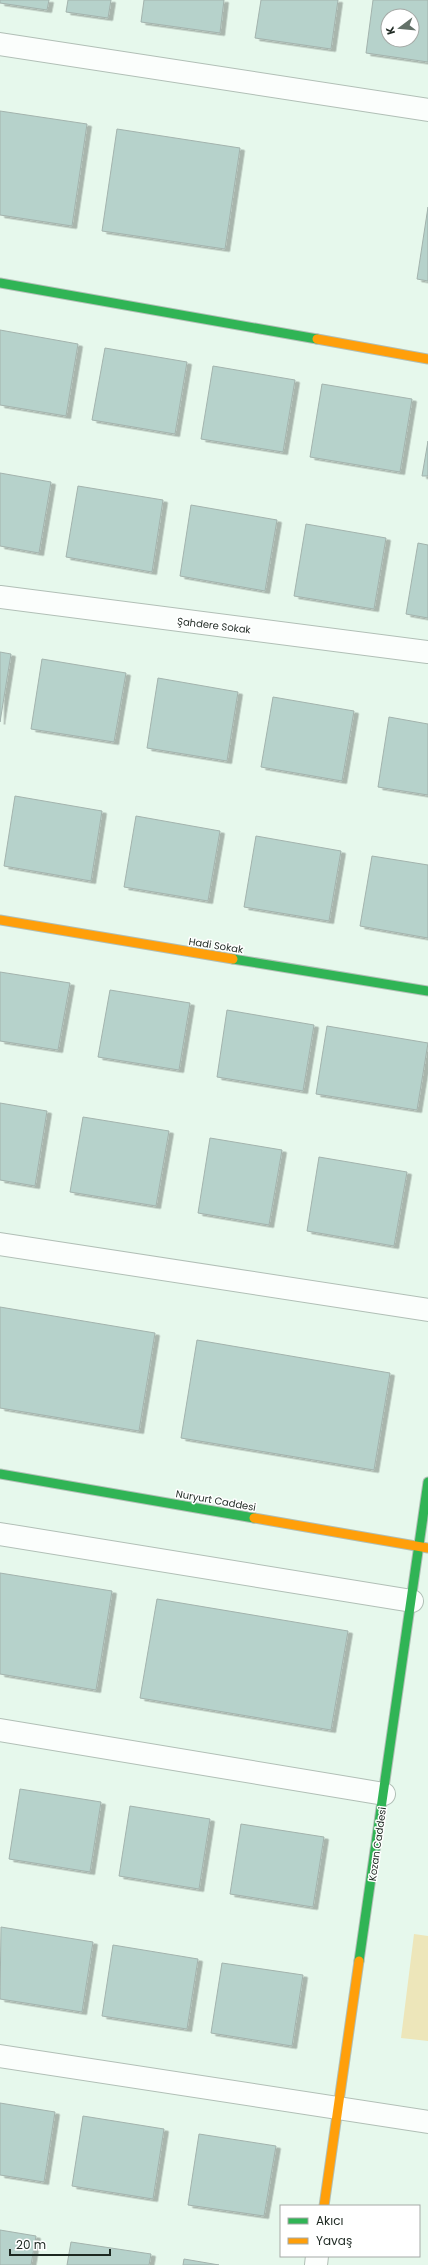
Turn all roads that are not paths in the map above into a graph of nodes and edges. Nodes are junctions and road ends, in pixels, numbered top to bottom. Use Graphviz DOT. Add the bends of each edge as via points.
graph roads {
  1 [pos="0,44"];
  2 [pos="428,110"];
  3 [pos="0,283"];
  4 [pos="428,359"];
  5 [pos="0,597"];
  6 [pos="428,652"];
  7 [pos="0,920"];
  8 [pos="428,991"];
  9 [pos="0,1244"];
  10 [pos="428,1310"];
  11 [pos="0,1474"];
  12 [pos="428,1482"];
  13 [pos="0,1534"];
  14 [pos="424,1547"];
  15 [pos="412,1600"];
  16 [pos="0,1730"];
  17 [pos="384,1794"];
  18 [pos="0,2056"];
  19 [pos="338,2108"];
  20 [pos="428,2122"];
  21 [pos="324,2205"];
  1 -- 2 [label="street"];
  3 -- 4 [label="street"];
  5 -- 6 [label="street, Şahdere Sokak"];
  7 -- 8 [label="street, Hadi Sokak"];
  9 -- 10 [label="street"];
  11 -- 14 [label="street, Nuryurt Caddesi"];
  12 -- 14 [label="street, Kozan Caddesi"];
  13 -- 15 [label="street"];
  14 -- 15 [label="street, Kozan Caddesi"];
  15 -- 17 [label="street, Kozan Caddesi"];
  16 -- 17 [label="street"];
  17 -- 19 [label="street, Kozan Caddesi"];
  18 -- 19 [label="street"];
  19 -- 20 [label="street"];
  19 -- 21 [label="street, Kozan Caddesi"];
}
